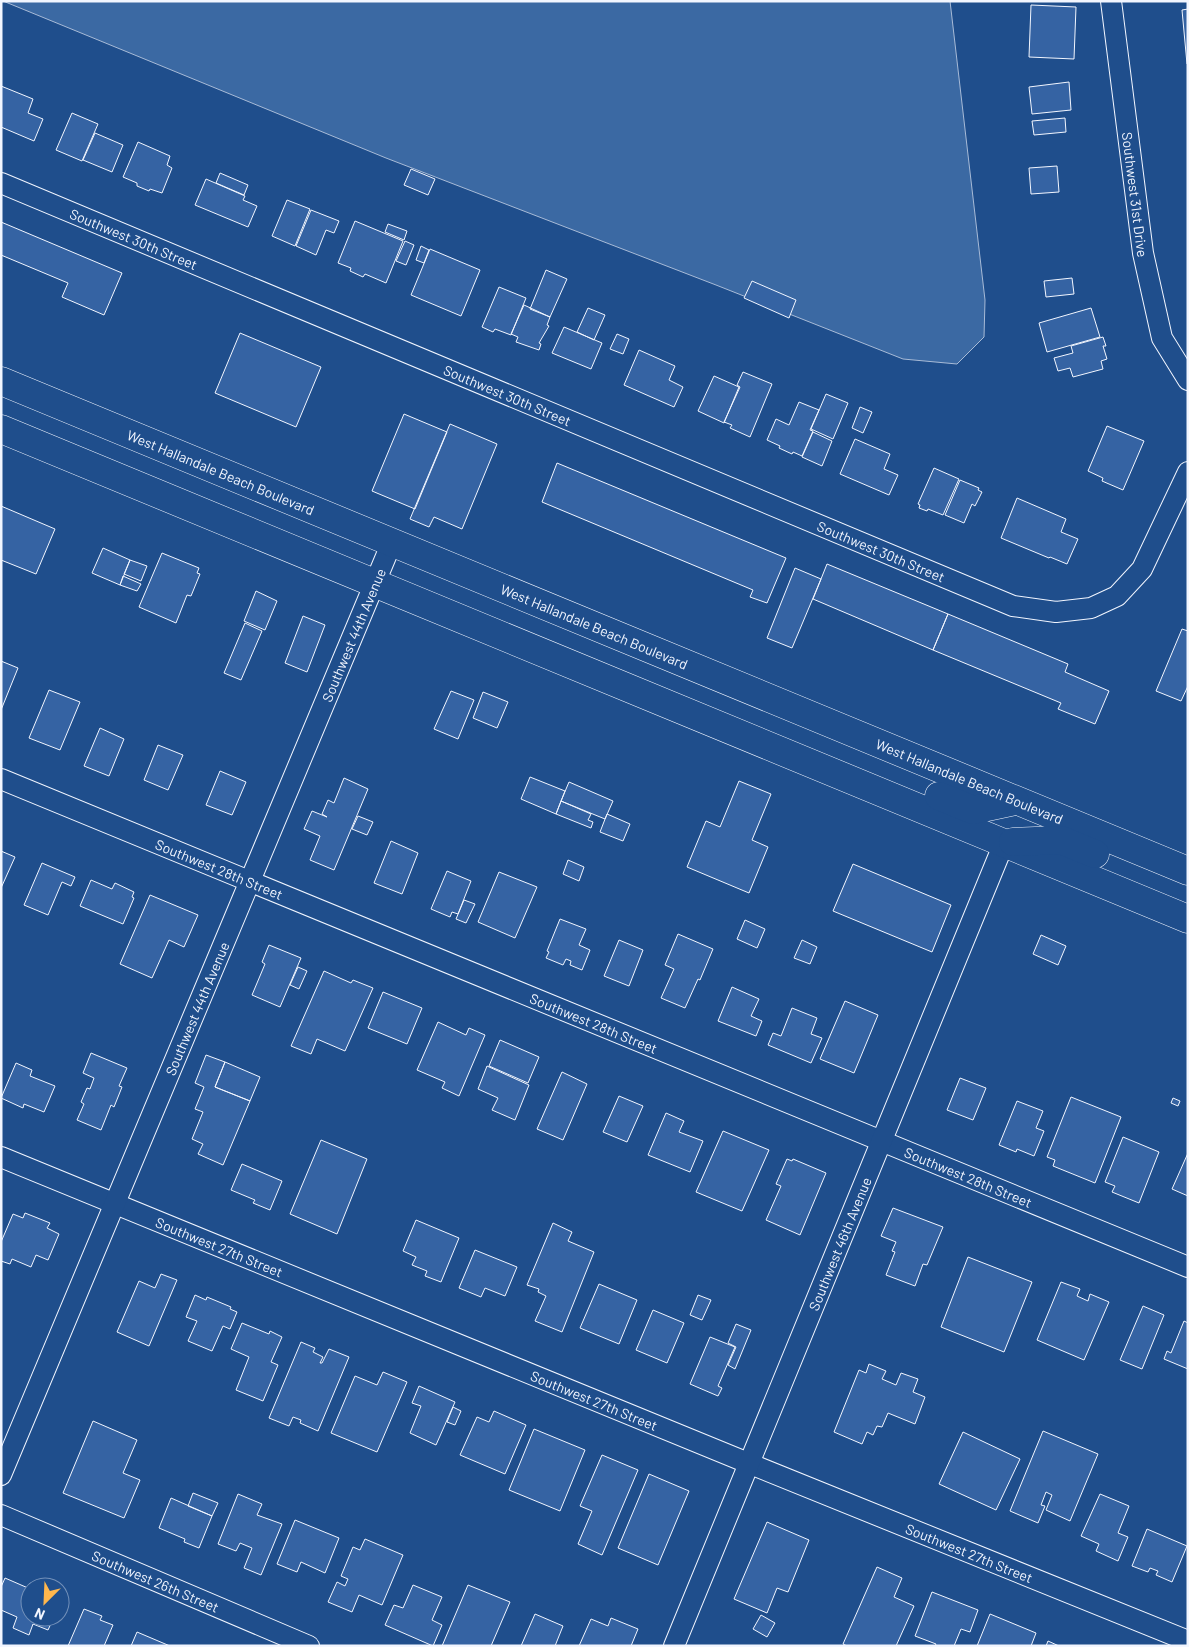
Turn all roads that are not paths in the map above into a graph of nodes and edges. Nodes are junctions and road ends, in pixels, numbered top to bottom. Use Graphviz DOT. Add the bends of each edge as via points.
graph roads {
  1 [pos="1111,1"];
  2 [pos="1,182"];
  3 [pos="1188,380"];
  4 [pos="1,381"];
  5 [pos="1,429"];
  6 [pos="1188,472"];
  7 [pos="392,542"];
  8 [pos="376,583"];
  9 [pos="798,758"];
  10 [pos="1,779"];
  11 [pos="1015,801"];
  12 [pos="1004,843"];
  13 [pos="1188,871"];
  14 [pos="251,881"];
  15 [pos="1188,891"];
  16 [pos="1188,919"];
  17 [pos="881,1142"];
  18 [pos="1,1157"];
  19 [pos="116,1204"];
  20 [pos="1188,1267"];
  21 [pos="748,1464"];
  22 [pos="1,1475"];
  23 [pos="1,1515"];
  24 [pos="1188,1641"];
  25 [pos="309,1646"];
  26 [pos="674,1646"];
  1 -- 3 [label="street, Southwest 31st Drive" via="1143,253 1162,338"];
  2 -- 6 [label="street, Southwest 30th Street" via="1013,606 1056,612 1091,608 1117,596 1142,570"];
  4 -- 7 [label="main road, West Hallandale Beach Boulevard"];
  5 -- 8 [label="main road"];
  7 -- 8 [label="street, Southwest 44th Avenue"];
  7 -- 11 [label="main road, West Hallandale Beach Boulevard"];
  8 -- 9 [label="main road"];
  8 -- 14 [label="street, Southwest 44th Avenue"];
  9 -- 11 [label="main road" via="838,754 973,810"];
  9 -- 12 [label="main road"];
  10 -- 14 [label="street, Southwest 28th Street"];
  11 -- 13 [label="main road, West Hallandale Beach Boulevard"];
  12 -- 15 [label="main road" via="1061,840"];
  12 -- 16 [label="main road"];
  12 -- 17 [label="street, Southwest 46th Avenue"];
  14 -- 17 [label="street, Southwest 28th Street"];
  14 -- 19 [label="street, Southwest 44th Avenue"];
  17 -- 20 [label="street, Southwest 28th Street"];
  17 -- 21 [label="street, Southwest 46th Avenue"];
  18 -- 19 [label="street, Southwest 27th Street"];
  19 -- 21 [label="street, Southwest 27th Street"];
  19 -- 22 [label="street, Southwest 44th Avenue"];
  21 -- 24 [label="street, Southwest 27th Street"];
  21 -- 26 [label="street, Southwest 46th Avenue"];
  23 -- 25 [label="street, Southwest 26th Street"];
}
